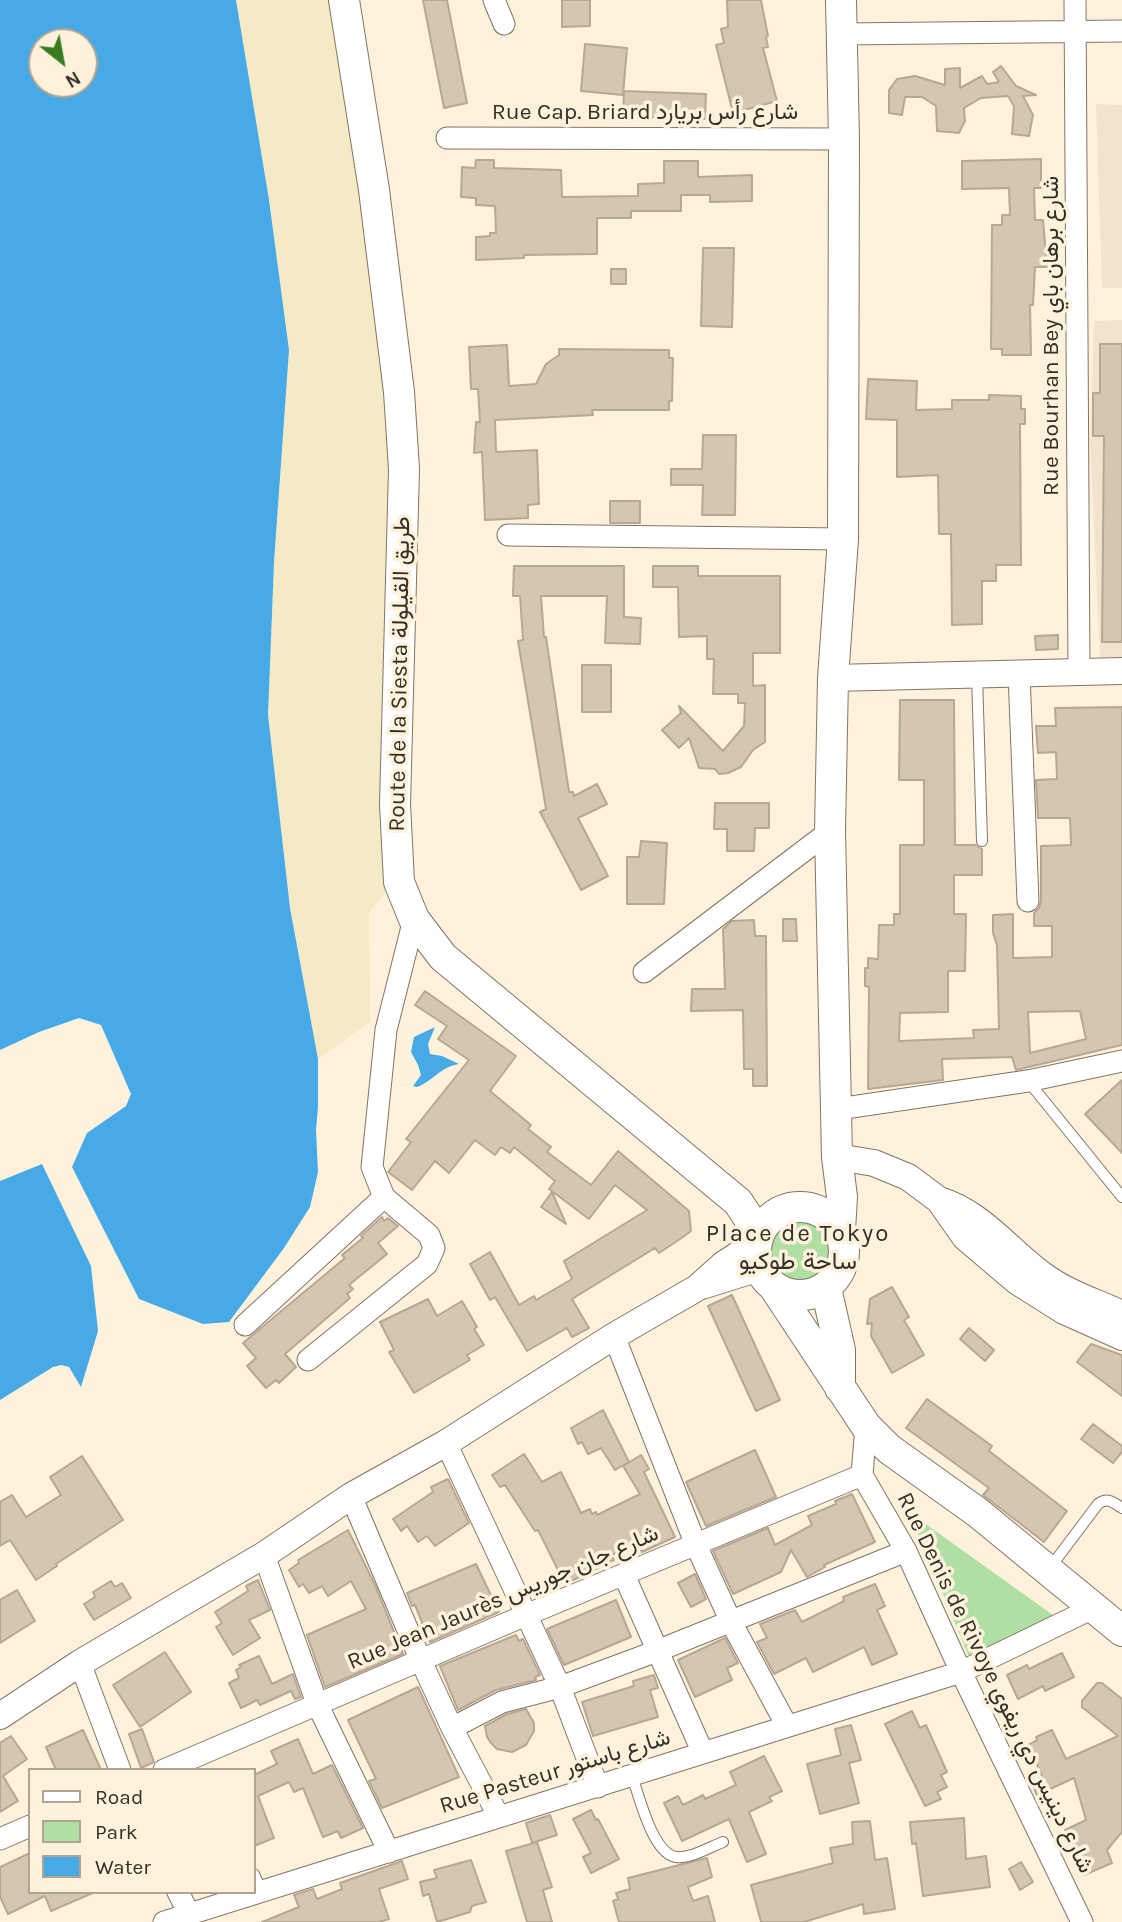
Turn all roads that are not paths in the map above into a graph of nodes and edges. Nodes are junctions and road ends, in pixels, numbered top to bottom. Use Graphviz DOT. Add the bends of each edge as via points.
graph roads {
  1 [pos="344,0"];
  2 [pos="494,0"];
  3 [pos="841,0"];
  4 [pos="1075,0"];
  5 [pos="505,24"];
  6 [pos="1122,31"];
  7 [pos="1075,33"];
  8 [pos="842,34"];
  9 [pos="447,138"];
  10 [pos="844,139"];
  11 [pos="508,536"];
  12 [pos="843,539"];
  13 [pos="1079,671"];
  14 [pos="1122,671"];
  15 [pos="1019,674"];
  16 [pos="977,675"];
  17 [pos="833,678"];
  18 [pos="830,831"];
  19 [pos="982,841"];
  20 [pos="1028,901"];
  21 [pos="414,919"];
  22 [pos="645,972"];
  23 [pos="1122,1061"];
  24 [pos="1028,1081"];
  25 [pos="838,1109"];
  26 [pos="837,1157"];
  27 [pos="384,1197"];
  28 [pos="1122,1197"];
  29 [pos="939,1200"];
  30 [pos="805,1207"];
  31 [pos="840,1230"];
  32 [pos="764,1250"];
  33 [pos="826,1288"];
  34 [pos="1122,1314"];
  35 [pos="245,1325"];
  36 [pos="614,1336"];
  37 [pos="1122,1337"];
  38 [pos="307,1360"];
  39 [pos="840,1388"];
  40 [pos="866,1426"];
  41 [pos="446,1443"];
  42 [pos="862,1475"];
  43 [pos="351,1496"];
  44 [pos="1122,1508"];
  45 [pos="696,1545"];
  46 [pos="906,1551"];
  47 [pos="264,1555"];
  48 [pos="1048,1570"];
  49 [pos="624,1574"];
  50 [pos="1093,1608"];
  51 [pos="526,1615"];
  52 [pos="731,1622"];
  53 [pos="1122,1631"];
  54 [pos="657,1651"];
  55 [pos="421,1661"];
  56 [pos="80,1663"];
  57 [pos="961,1672"];
  58 [pos="560,1687"];
  59 [pos="318,1706"];
  60 [pos="0,1716"];
  61 [pos="787,1726"];
  62 [pos="452,1728"];
  63 [pos="703,1753"];
  64 [pos="119,1768"];
  65 [pos="169,1768"];
  66 [pos="632,1776"];
  67 [pos="597,1787"];
  68 [pos="499,1817"];
  69 [pos="28,1827"];
  70 [pos="0,1839"];
  71 [pos="723,1842"];
  72 [pos="389,1852"];
  73 [pos="258,1883"];
  74 [pos="179,1894"];
  75 [pos="234,1894"];
  76 [pos="189,1914"];
  77 [pos="164,1922"];
  78 [pos="1082,1922"];
  1 -- 21 [label="main road, Route de la Siesta طريق القيلولة" via="399,392 404,469 395,804 399,882"];
  2 -- 5 [label="street"];
  3 -- 8 [label="main road"];
  4 -- 7 [label="street, Rue Bourhan Bey شارع برهان باي"];
  6 -- 7 [label="street"];
  7 -- 8 [label="street"];
  7 -- 13 [label="street, Rue Bourhan Bey شارع برهان باي"];
  8 -- 10 [label="main road"];
  9 -- 10 [label="street, Rue Cap. Briard شارع رأس بريارد"];
  10 -- 12 [label="main road"];
  11 -- 12 [label="street"];
  12 -- 17 [label="main road"];
  13 -- 14 [label="street"];
  13 -- 15 [label="street"];
  15 -- 16 [label="street"];
  15 -- 20 [label="street"];
  16 -- 17 [label="street"];
  16 -- 19 [label="lane"];
  17 -- 18 [label="main road"];
  18 -- 22 [label="street"];
  18 -- 25 [label="main road"];
  21 -- 27 [label="street" via="385,1044 372,1167"];
  21 -- 32 [label="main road, Route de la Siesta طريق القيلولة" via="443,957 738,1202"];
  23 -- 24 [label="street"];
  24 -- 25 [label="street"];
  24 -- 28 [label="lane"];
  25 -- 26 [label="main road"];
  26 -- 29 [label="street" via="891,1169"];
  26 -- 30 [label="main road"];
  26 -- 31 [label="main road"];
  27 -- 35 [label="street"];
  27 -- 38 [label="street" via="429,1236 434,1248 428,1264"];
  29 -- 34 [label="street" via="972,1215 1061,1287"];
  29 -- 37 [label="street" via="965,1237 1018,1282 1063,1311"];
  30 -- 31 [label="main road" via="825,1214"];
  30 -- 32 [label="main road" via="781,1211"];
  31 -- 33 [label="main road" via="845,1255 842,1268"];
  32 -- 33 [label="main road" via="786,1294 814,1294"];
  32 -- 36 [label="street" via="723,1264 697,1287"];
  32 -- 39 [label="main road, Route de la Siesta طريق القيلولة"];
  33 -- 39 [label="main road" via="840,1350"];
  36 -- 41 [label="street"];
  36 -- 45 [label="street"];
  39 -- 40 [label="main road, Route de la Siesta طريق القيلولة"];
  40 -- 42 [label="street"];
  40 -- 48 [label="main road, Route de la Siesta طريق القيلولة" via="889,1449"];
  41 -- 43 [label="street"];
  41 -- 51 [label="street"];
  42 -- 45 [label="street, Rue Jean Jaurès شارع جان جوريس"];
  42 -- 46 [label="street, Rue Denis de Rivoye شارع دينيس دي ريفوي"];
  43 -- 47 [label="street"];
  43 -- 55 [label="street"];
  44 -- 48 [label="lane" via="1111,1500 1098,1504"];
  45 -- 49 [label="street, Rue Jean Jaurès شارع جان جوريس"];
  45 -- 52 [label="street"];
  46 -- 52 [label="street"];
  46 -- 57 [label="street, Rue Denis de Rivoye شارع دينيس دي ريفوي"];
  47 -- 56 [label="street"];
  47 -- 59 [label="street"];
  48 -- 50 [label="main road, Route de la Siesta طريق القيلولة"];
  49 -- 51 [label="street, Rue Jean Jaurès شارع جان جوريس"];
  49 -- 54 [label="street"];
  50 -- 53 [label="main road, Route de la Siesta طريق القيلولة"];
  50 -- 57 [label="street, Rue Pasteur شارع باستور"];
  51 -- 55 [label="street, Rue Jean Jaurès شارع جان جوريس"];
  51 -- 58 [label="street"];
  52 -- 54 [label="street"];
  52 -- 61 [label="street"];
  54 -- 58 [label="street"];
  54 -- 63 [label="street"];
  55 -- 59 [label="street, Rue Jean Jaurès شارع جان جوريس"];
  55 -- 62 [label="street"];
  56 -- 60 [label="street"];
  56 -- 64 [label="street"];
  57 -- 61 [label="street, Rue Pasteur شارع باستور"];
  57 -- 78 [label="street, Rue Denis de Rivoye شارع دينيس دي ريفوي"];
  58 -- 62 [label="street" via="502,1702"];
  58 -- 67 [label="street"];
  59 -- 65 [label="street, Rue Jean Jaurès شارع جان جوريس"];
  59 -- 72 [label="street"];
  61 -- 63 [label="street, Rue Pasteur شارع باستور"];
  62 -- 68 [label="street"];
  63 -- 66 [label="street, Rue Pasteur شارع باستور"];
  66 -- 67 [label="street, Rue Pasteur شارع باستور"];
  66 -- 71 [label="lane" via="648,1823 667,1853 689,1855"];
  67 -- 68 [label="street, Rue Pasteur شارع باستور"];
  68 -- 72 [label="street, Rue Pasteur شارع باستور"];
  69 -- 70 [label="street"];
  72 -- 73 [label="street, Rue Pasteur شارع باستور"];
  74 -- 76 [label="street"];
  75 -- 76 [label="street, Rue Pasteur شارع باستور"];
  76 -- 77 [label="street, Rue Pasteur شارع باستور"];
}
